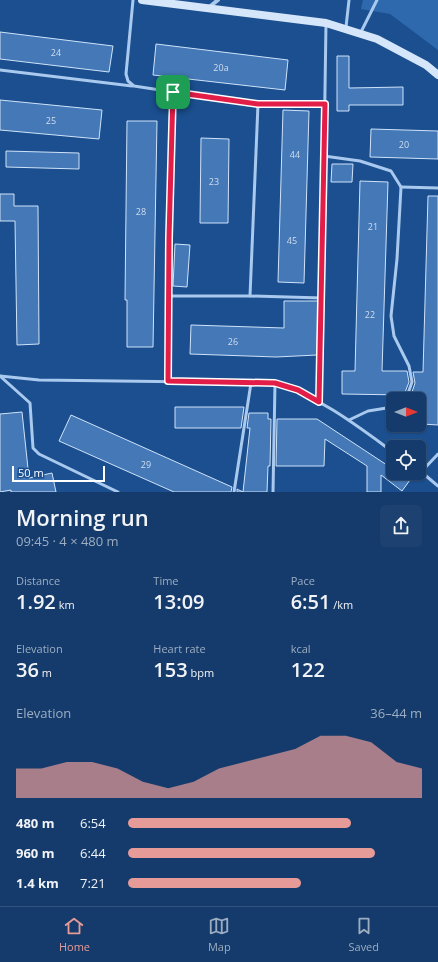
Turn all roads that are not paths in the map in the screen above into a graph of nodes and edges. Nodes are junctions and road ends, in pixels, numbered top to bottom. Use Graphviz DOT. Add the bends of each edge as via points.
graph roads {
  1 [pos="133,0"];
  2 [pos="142,0"];
  3 [pos="218,0"];
  4 [pos="349,0"];
  5 [pos="377,0"];
  6 [pos="208,8"];
  7 [pos="326,23"];
  8 [pos="346,29"];
  9 [pos="360,34"];
  10 [pos="0,70"];
  11 [pos="438,75"];
  12 [pos="134,86"];
  13 [pos="173,92"];
  14 [pos="258,104"];
  15 [pos="325,104"];
  16 [pos="324,156"];
  17 [pos="401,186"];
  18 [pos="438,188"];
  19 [pos="169,296"];
  20 [pos="250,296"];
  21 [pos="322,298"];
  22 [pos="0,376"];
  23 [pos="168,381"];
  24 [pos="251,383"];
  25 [pos="275,383"];
  26 [pos="408,392"];
  27 [pos="319,402"];
  28 [pos="386,408"];
  29 [pos="350,420"];
  30 [pos="386,447"];
  31 [pos="438,454"];
  32 [pos="437,459"];
  33 [pos="426,467"];
  34 [pos="426,476"];
  35 [pos="438,486"];
  36 [pos="118,492"];
  37 [pos="234,492"];
  38 [pos="274,492"];
  1 -- 12 [label="lane" via="126,74 128,82"];
  2 -- 6 [label="street"];
  3 -- 6 [label="street"];
  4 -- 8 [label="lane"];
  5 -- 9 [label="lane"];
  6 -- 7 [label="street"];
  7 -- 8 [label="street"];
  7 -- 15 [label="lane"];
  8 -- 9 [label="street"];
  9 -- 11 [label="street" via="377,39 426,65"];
  10 -- 12 [label="lane"];
  12 -- 13 [label="lane"];
  13 -- 14 [label="lane"];
  13 -- 19 [label="lane"];
  14 -- 15 [label="lane"];
  14 -- 20 [label="lane"];
  15 -- 16 [label="lane"];
  16 -- 17 [label="lane" via="360,161 391,172"];
  16 -- 21 [label="lane"];
  17 -- 18 [label="lane"];
  17 -- 26 [label="lane" via="391,316 394,336 410,366 412,382"];
  19 -- 20 [label="lane"];
  19 -- 23 [label="lane"];
  20 -- 21 [label="lane"];
  21 -- 27 [label="lane"];
  22 -- 23 [label="lane" via="39,380"];
  22 -- 36 [label="lane" via="30,403 33,448 39,454"];
  23 -- 24 [label="lane"];
  24 -- 25 [label="lane"];
  24 -- 37 [label="lane"];
  25 -- 27 [label="lane" via="298,390"];
  25 -- 38 [label="lane"];
  27 -- 29 [label="lane"];
  28 -- 29 [label="lane" via="368,411"];
  29 -- 30 [label="lane"];
  31 -- 32 [label="lane"];
  32 -- 33 [label="lane"];
  34 -- 35 [label="lane"];
}
